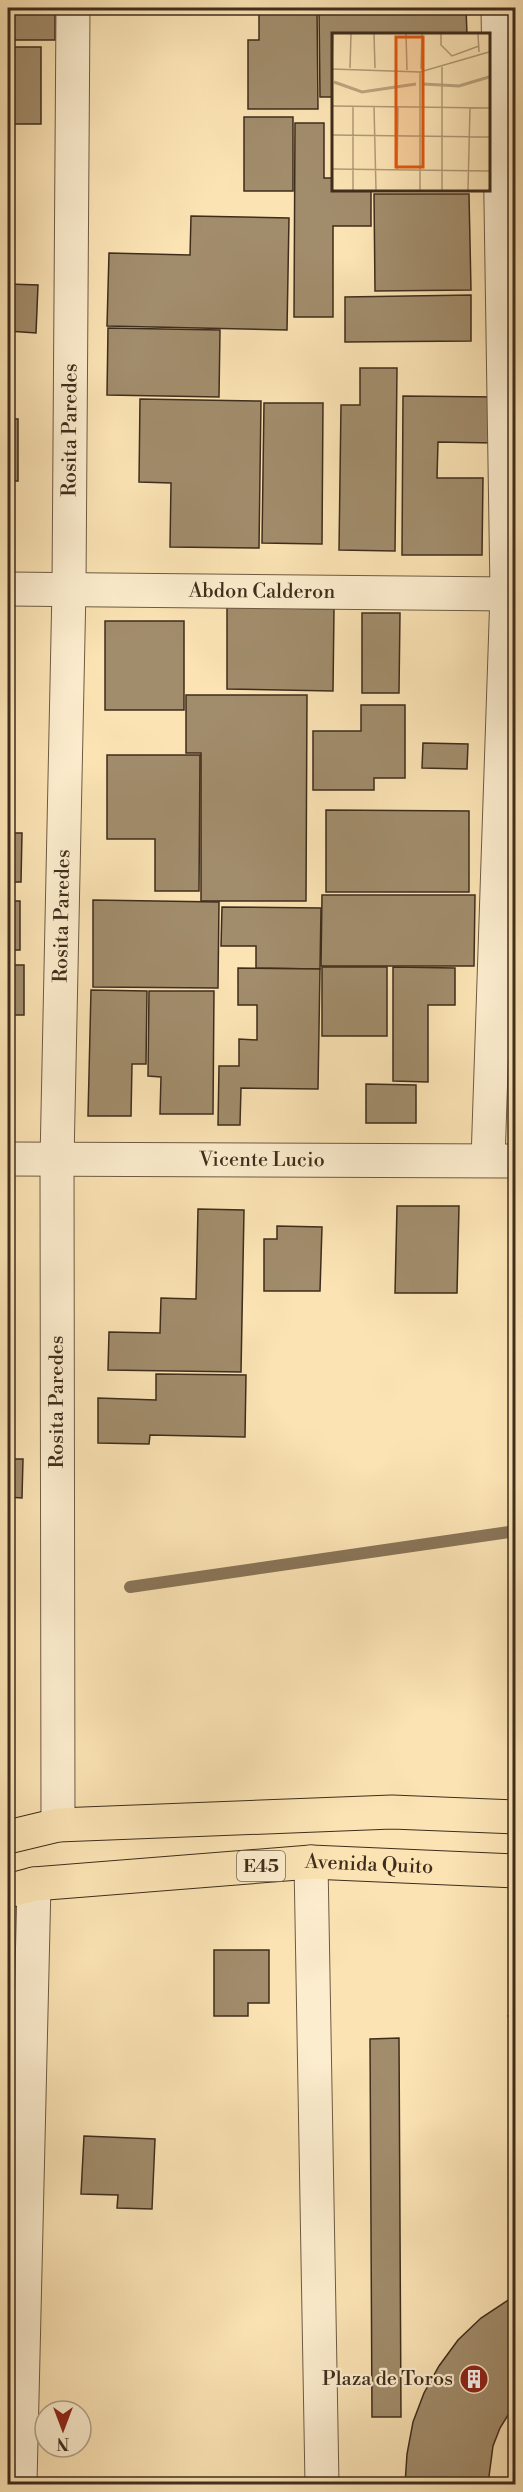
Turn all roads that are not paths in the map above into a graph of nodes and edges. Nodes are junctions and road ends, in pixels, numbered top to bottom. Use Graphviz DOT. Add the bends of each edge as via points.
graph roads {
  1 [pos="73,8"];
  2 [pos="498,8"];
  3 [pos="69,588"];
  4 [pos="8,589"];
  5 [pos="511,593"];
  6 [pos="8,1159"];
  7 [pos="57,1160"];
  8 [pos="502,1160"];
  9 [pos="516,1817"];
  10 [pos="58,1825"];
  11 [pos="8,1837"];
  12 [pos="311,1862"];
  13 [pos="516,1871"];
  14 [pos="21,1887"];
  15 [pos="20,2484"];
  16 [pos="322,2484"];
  1 -- 3 [label="street, Rosita Paredes"];
  2 -- 5 [label="street"];
  3 -- 4 [label="street, Abdon Calderon"];
  3 -- 5 [label="street, Abdon Calderon"];
  3 -- 7 [label="street, Rosita Paredes"];
  5 -- 8 [label="street"];
  6 -- 7 [label="street, Vicente Lucio"];
  7 -- 8 [label="street, Vicente Lucio"];
  7 -- 10 [label="street, Rosita Paredes"];
  9 -- 10 [label="highway" via="392,1812"];
  10 -- 11 [label="highway"];
  12 -- 13 [label="highway, Avenida Quito / E45"];
  12 -- 14 [label="highway, Avenida Quito / E45"];
  12 -- 16 [label="street"];
  14 -- 15 [label="street"];
}
